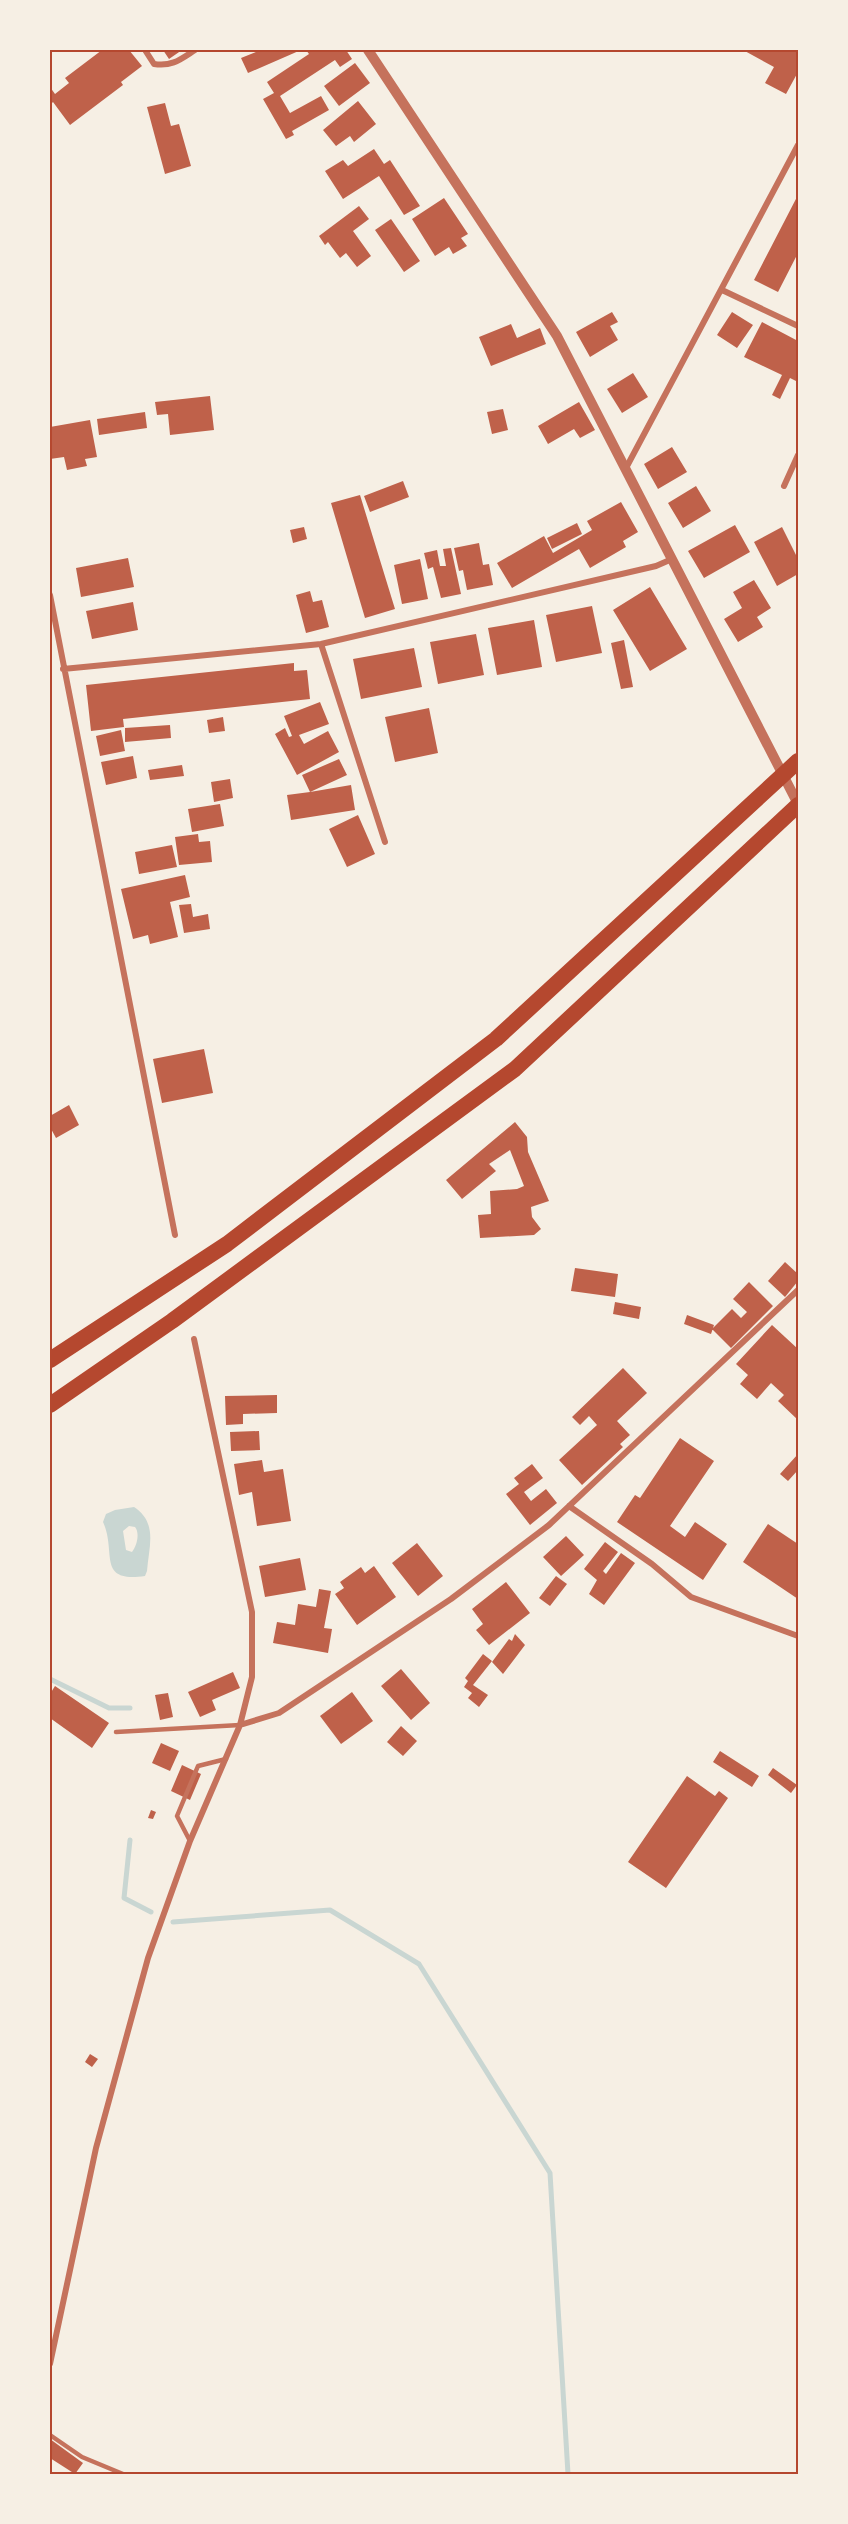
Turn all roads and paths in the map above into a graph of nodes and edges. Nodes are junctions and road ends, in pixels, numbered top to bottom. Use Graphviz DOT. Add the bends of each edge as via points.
graph roads {
  1 [pos="146,50"];
  2 [pos="195,50"];
  3 [pos="368,50"];
  4 [pos="798,144"];
  5 [pos="723,290"];
  6 [pos="798,326"];
  7 [pos="798,455"];
  8 [pos="627,468"];
  9 [pos="784,486"];
  10 [pos="673,559"];
  11 [pos="50,595"];
  12 [pos="53,629"];
  13 [pos="321,644"];
  14 [pos="63,669"];
  15 [pos="798,761"];
  16 [pos="798,804"];
  17 [pos="385,842"];
  18 [pos="175,1235"];
  19 [pos="798,1290"];
  20 [pos="194,1339"];
  21 [pos="73,1343"];
  22 [pos="50,1350"];
  23 [pos="50,1360"];
  24 [pos="50,1405"];
  25 [pos="569,1506"];
  26 [pos="798,1635"];
  27 [pos="240,1725"];
  28 [pos="116,1732"];
  29 [pos="226,1759"];
  30 [pos="190,1841"];
  31 [pos="50,2364"];
  32 [pos="50,2435"];
  33 [pos="123,2475"];
  1 -- 2 [label="street" via="154,64 162,66"];
  3 -- 8 [label="street" via="557,336"];
  4 -- 5 [label="street"];
  5 -- 6 [label="street"];
  5 -- 8 [label="street"];
  7 -- 9 [label="street"];
  8 -- 10 [label="street"];
  10 -- 13 [label="street"];
  10 -- 16 [label="street"];
  11 -- 12 [label="street"];
  12 -- 14 [label="street"];
  13 -- 14 [label="street"];
  13 -- 17 [label="street"];
  14 -- 18 [label="street"];
  15 -- 21 [label="highway" via="496,1039 226,1244"];
  16 -- 24 [label="highway" via="514,1069 172,1321"];
  19 -- 25 [label="street"];
  20 -- 27 [label="street" via="252,1612 252,1677"];
  21 -- 22 [label="highway"];
  21 -- 23 [label="highway"];
  25 -- 26 [label="street" via="652,1564 691,1597"];
  25 -- 27 [label="street" via="451,1599 279,1713"];
  27 -- 28 [label="lane"];
  27 -- 29 [label="street"];
  29 -- 30 [label="street"];
  29 -- 30 [label="lane" via="198,1766 177,1816"];
  30 -- 31 [label="street" via="148,1958 99,2137"];
  32 -- 33 [label="lane" via="82,2457"];
}
